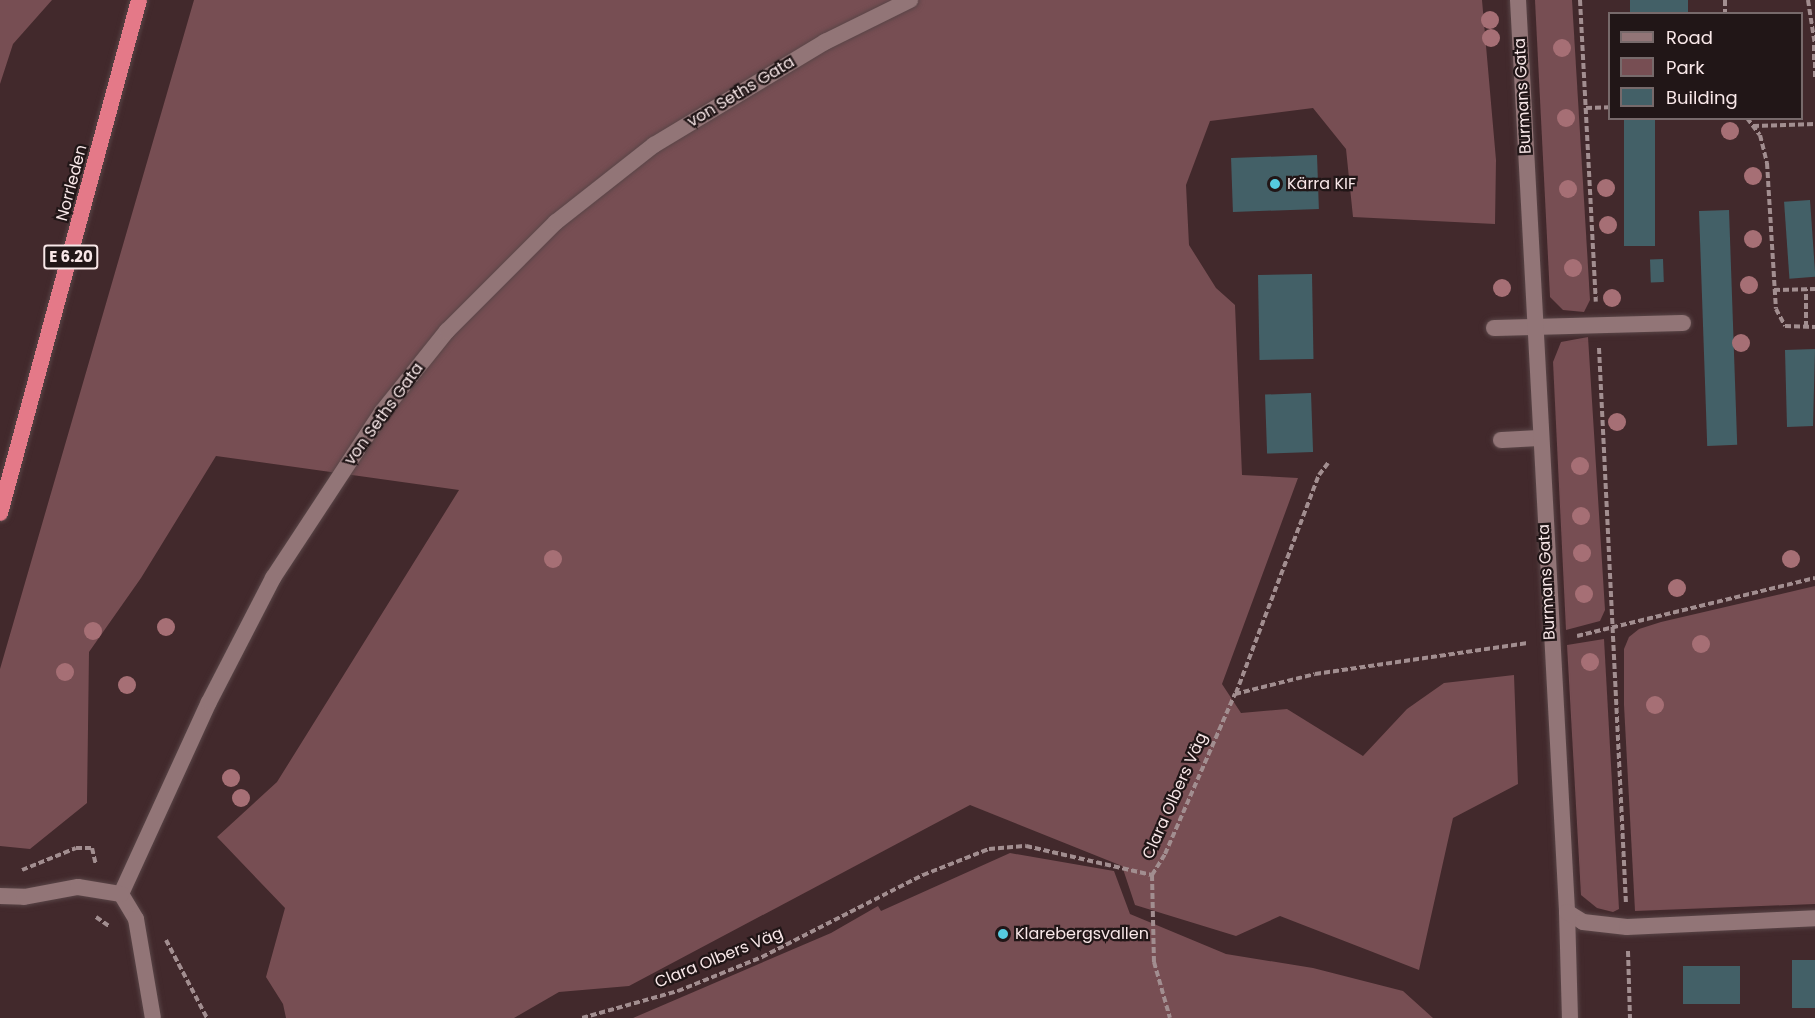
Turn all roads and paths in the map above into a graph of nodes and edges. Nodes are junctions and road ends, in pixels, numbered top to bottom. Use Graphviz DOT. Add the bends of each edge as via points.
graph roads {
  1 [pos="140,0"];
  2 [pos="910,0"];
  3 [pos="1518,0"];
  4 [pos="1808,0"];
  5 [pos="1814,45"];
  6 [pos="1814,62"];
  7 [pos="1815,79"];
  8 [pos="1608,107"];
  9 [pos="1586,108"];
  10 [pos="1748,120"];
  11 [pos="1815,123"];
  12 [pos="1752,126"];
  13 [pos="1806,289"];
  14 [pos="1815,289"];
  15 [pos="1774,290"];
  16 [pos="1683,324"];
  17 [pos="1534,327"];
  18 [pos="1806,327"];
  19 [pos="1815,327"];
  20 [pos="1494,328"];
  21 [pos="1540,438"];
  22 [pos="1501,440"];
  23 [pos="1328,464"];
  24 [pos="0,513"];
  25 [pos="1815,578"];
  26 [pos="1614,630"];
  27 [pos="1550,640"];
  28 [pos="1236,694"];
  29 [pos="1152,875"];
  30 [pos="121,894"];
  31 [pos="0,896"];
  32 [pos="1567,912"];
  33 [pos="85,915"];
  34 [pos="1815,918"];
  35 [pos="1627,927"];
  36 [pos="141,937"];
  37 [pos="153,1018"];
  38 [pos="207,1018"];
  39 [pos="582,1018"];
  40 [pos="1170,1018"];
  41 [pos="1570,1018"];
  42 [pos="1630,1018"];
  1 -- 24 [label="highway, Norrleden / E 6.20"];
  2 -- 30 [label="street, von Seths Gata" via="825,42 654,145 556,222 447,330 382,412 273,578 209,702"];
  3 -- 17 [label="street, Burmans Gata"];
  4 -- 5 [label="path"];
  5 -- 6 [label="path"];
  6 -- 7 [label="path"];
  8 -- 9 [label="path"];
  10 -- 12 [label="path"];
  11 -- 12 [label="path"];
  12 -- 15 [label="path" via="1760,135 1767,163"];
  13 -- 14 [label="path"];
  13 -- 15 [label="path"];
  13 -- 18 [label="path"];
  15 -- 18 [label="path" via="1776,309 1785,326"];
  16 -- 17 [label="street"];
  17 -- 20 [label="street"];
  17 -- 21 [label="street, Burmans Gata"];
  18 -- 19 [label="path"];
  21 -- 22 [label="street"];
  21 -- 27 [label="street, Burmans Gata"];
  23 -- 28 [label="path, Clara Olbers Väg" via="1319,475"];
  25 -- 26 [label="path"];
  26 -- 27 [label="path"];
  26 -- 35 [label="path"];
  27 -- 28 [label="path" via="1316,674"];
  27 -- 32 [label="street, Burmans Gata"];
  28 -- 29 [label="path, Clara Olbers Väg"];
  29 -- 39 [label="path, Clara Olbers Väg" via="1026,846 989,849 923,875 762,957 678,991"];
  29 -- 40 [label="path" via="1154,962"];
  30 -- 31 [label="street" via="78,887 24,897"];
  30 -- 36 [label="street" via="136,919"];
  32 -- 35 [label="street" via="1582,922"];
  32 -- 41 [label="street, Burmans Gata"];
  33 -- 36 [label="path" via="102,920 114,936"];
  34 -- 35 [label="street"];
  35 -- 42 [label="path"];
  36 -- 37 [label="street"];
  36 -- 38 [label="path" via="154,935 167,940"];
}
